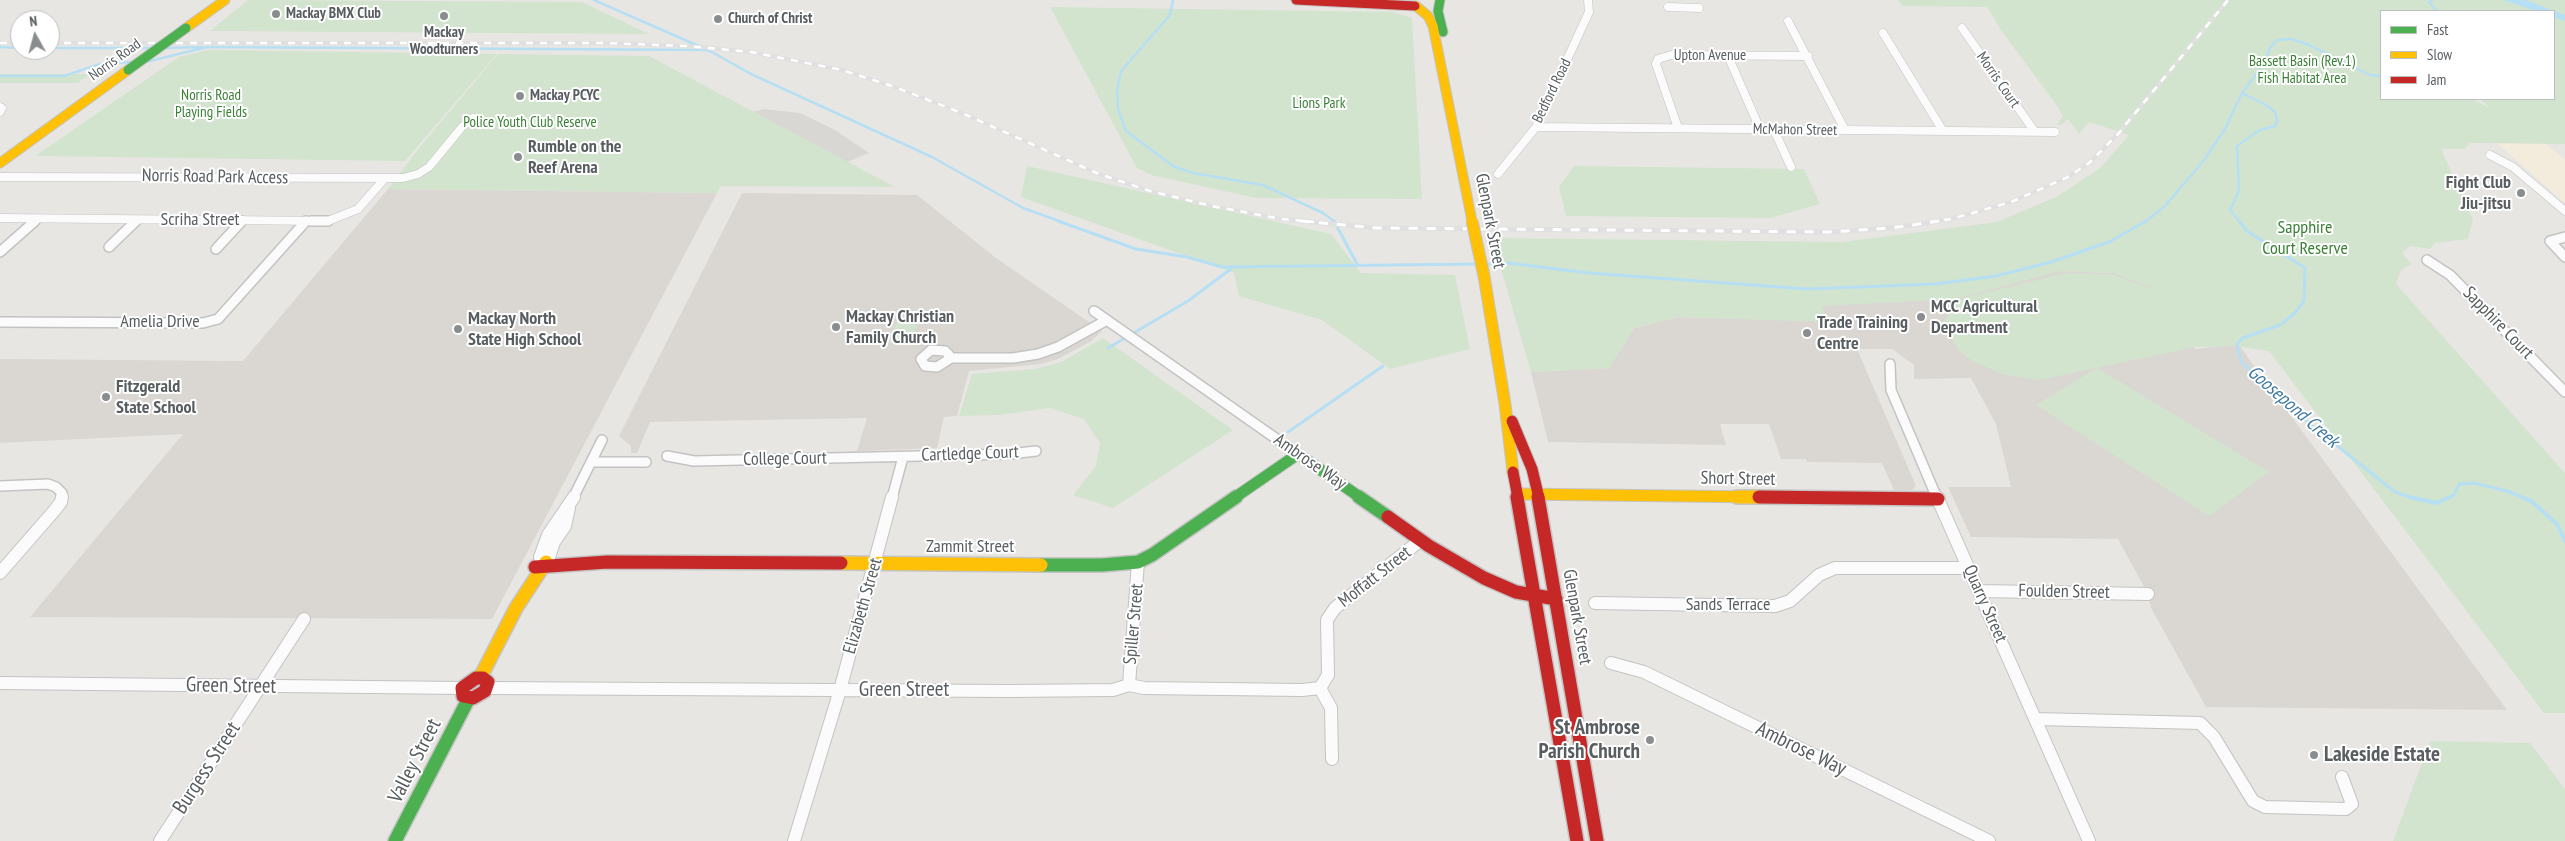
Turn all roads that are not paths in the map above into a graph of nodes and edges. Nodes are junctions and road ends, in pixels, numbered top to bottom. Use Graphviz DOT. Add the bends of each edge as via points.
graph roads {
  1 [pos="226,0"];
  2 [pos="1296,0"];
  3 [pos="1588,0"];
  4 [pos="1681,0"];
  5 [pos="1436,2"];
  6 [pos="1414,4"];
  7 [pos="1668,8"];
  8 [pos="1684,8"];
  9 [pos="1699,8"];
  10 [pos="1788,21"];
  11 [pos="1962,28"];
  12 [pos="1883,33"];
  13 [pos="1728,56"];
  14 [pos="1808,56"];
  15 [pos="1450,104"];
  16 [pos="0,107"];
  17 [pos="0,112"];
  18 [pos="473,118"];
  19 [pos="1536,127"];
  20 [pos="1678,128"];
  21 [pos="1760,129"];
  22 [pos="1774,130"];
  23 [pos="1845,130"];
  24 [pos="1943,131"];
  25 [pos="2035,132"];
  26 [pos="2055,132"];
  27 [pos="23,145"];
  28 [pos="2490,155"];
  29 [pos="0,157"];
  30 [pos="0,163"];
  31 [pos="1791,168"];
  32 [pos="0,170"];
  33 [pos="1498,174"];
  34 [pos="32,175"];
  35 [pos="0,176"];
  36 [pos="385,178"];
  37 [pos="2565,211"];
  38 [pos="0,218"];
  39 [pos="37,219"];
  40 [pos="137,220"];
  41 [pos="244,220"];
  42 [pos="306,221"];
  43 [pos="2565,237"];
  44 [pos="108,247"];
  45 [pos="216,249"];
  46 [pos="0,252"];
  47 [pos="2565,258"];
  48 [pos="2427,260"];
  49 [pos="1094,311"];
  50 [pos="1107,320"];
  51 [pos="0,322"];
  52 [pos="949,358"];
  53 [pos="1890,364"];
  54 [pos="2565,392"];
  55 [pos="1505,404"];
  56 [pos="602,440"];
  57 [pos="1036,451"];
  58 [pos="1298,454"];
  59 [pos="667,456"];
  60 [pos="904,457"];
  61 [pos="591,462"];
  62 [pos="646,462"];
  63 [pos="0,486"];
  64 [pos="1517,494"];
  65 [pos="1538,494"];
  66 [pos="1938,499"];
  67 [pos="1425,543"];
  68 [pos="542,562"];
  69 [pos="1138,562"];
  70 [pos="876,564"];
  71 [pos="1530,567"];
  72 [pos="1468,568"];
  73 [pos="1969,568"];
  74 [pos="0,573"];
  75 [pos="1979,591"];
  76 [pos="2148,594"];
  77 [pos="1535,599"];
  78 [pos="1556,599"];
  79 [pos="1595,603"];
  80 [pos="304,619"];
  81 [pos="1611,663"];
  82 [pos="0,683"];
  83 [pos="483,683"];
  84 [pos="1128,685"];
  85 [pos="260,687"];
  86 [pos="1320,688"];
  87 [pos="840,690"];
  88 [pos="466,693"];
  89 [pos="2036,719"];
  90 [pos="1332,759"];
  91 [pos="2342,777"];
  92 [pos="160,841"];
  93 [pos="396,841"];
  94 [pos="794,841"];
  95 [pos="1577,841"];
  96 [pos="1597,841"];
  97 [pos="1989,841"];
  98 [pos="2089,841"];
  1 -- 27 [label="street, Norris Road, bridge"];
  2 -- 6 [label="street"];
  3 -- 19 [label="street, Bedford Road" via="1589,12"];
  4 -- 8 [label="street"];
  5 -- 6 [label="street" via="1426,7"];
  5 -- 15 [label="street, Glenpark Street" via="1443,32"];
  6 -- 15 [label="street, Glenpark Street" via="1428,16 1433,26"];
  7 -- 8 [label="street"];
  8 -- 9 [label="street"];
  10 -- 14 [label="street"];
  11 -- 25 [label="street, Morris Court"];
  12 -- 24 [label="street"];
  13 -- 14 [label="street, Upton Avenue"];
  13 -- 20 [label="street, Upton Avenue" via="1671,55 1657,60"];
  13 -- 21 [label="street"];
  14 -- 23 [label="street"];
  15 -- 55 [label="street, Glenpark Street, bridge"];
  16 -- 17 [label="street"];
  18 -- 36 [label="street, Norris Road Park Access" via="428,168 415,175"];
  19 -- 20 [label="street, McMahon Street"];
  19 -- 33 [label="street, Bedford Road"];
  20 -- 21 [label="street, McMahon Street"];
  21 -- 22 [label="street, McMahon Street"];
  22 -- 23 [label="street, McMahon Street"];
  22 -- 31 [label="street"];
  23 -- 24 [label="street, McMahon Street"];
  24 -- 25 [label="street, McMahon Street"];
  25 -- 26 [label="street, McMahon Street"];
  27 -- 29 [label="street, Norris Road"];
  27 -- 30 [label="street, Norris Road"];
  28 -- 37 [label="street" via="2513,167"];
  32 -- 34 [label="street, Norris Road Park Access"];
  34 -- 35 [label="street, Norris Road Park Access"];
  34 -- 36 [label="street, Norris Road Park Access"];
  36 -- 42 [label="street, Scriha Street" via="361,206 350,213 328,221"];
  38 -- 39 [label="street, Scriha Street"];
  39 -- 40 [label="street, Scriha Street"];
  39 -- 46 [label="street"];
  40 -- 41 [label="street, Scriha Street"];
  40 -- 44 [label="street"];
  41 -- 42 [label="street, Scriha Street"];
  41 -- 45 [label="street"];
  42 -- 51 [label="street, Amelia Drive" via="218,319 202,323"];
  43 -- 47 [label="street" via="2550,241"];
  48 -- 54 [label="street, Sapphire Court" via="2450,275"];
  49 -- 50 [label="street, Ambrose Way"];
  50 -- 52 [label="street" via="1058,348 1038,354 1013,358"];
  50 -- 58 [label="street, Ambrose Way"];
  53 -- 66 [label="street, Quarry Street" via="1891,390"];
  55 -- 64 [label="street, Glenpark Street"];
  55 -- 65 [label="street, Glenpark Street" via="1530,464"];
  56 -- 61 [label="street"];
  57 -- 60 [label="street, Cartledge Court"];
  58 -- 67 [label="street, Ambrose Way"];
  58 -- 69 [label="street, Zammit Street" via="1171,543"];
  59 -- 60 [label="street, College Court" via="694,461"];
  60 -- 70 [label="street, Elizabeth Street"];
  61 -- 62 [label="street"];
  61 -- 68 [label="street" via="570,504 565,526"];
  63 -- 74 [label="street" via="48,484 62,493 61,502"];
  64 -- 65 [label="street, Short Street"];
  64 -- 71 [label="street, Glenpark Street"];
  65 -- 66 [label="street, Short Street"];
  65 -- 78 [label="street, Glenpark Street"];
  66 -- 73 [label="street, Quarry Street"];
  67 -- 72 [label="street, Ambrose Way"];
  67 -- 77 [label="street" via="1485,588 1509,598"];
  67 -- 86 [label="street, Moffatt Street" via="1330,614 1327,628 1328,676"];
  68 -- 70 [label="street, Zammit Street" via="584,557 607,562"];
  68 -- 83 [label="street" via="525,579 516,608"];
  69 -- 70 [label="street, Zammit Street" via="1102,565"];
  69 -- 84 [label="street, Spiller Street"];
  70 -- 87 [label="street, Elizabeth Street"];
  71 -- 72 [label="street" via="1524,578 1508,583"];
  71 -- 77 [label="street, Glenpark Street"];
  72 -- 77 [label="street, Ambrose Way" via="1496,584"];
  73 -- 75 [label="street, Quarry Street"];
  73 -- 79 [label="street, Sands Terrace" via="1835,568 1819,575 1793,600 1775,606"];
  75 -- 76 [label="street, Foulden Street"];
  75 -- 89 [label="street, Quarry Street"];
  77 -- 78 [label="street"];
  77 -- 95 [label="street, Glenpark Street"];
  78 -- 96 [label="street, Glenpark Street"];
  80 -- 85 [label="street, Burgess Street"];
  81 -- 97 [label="street, Ambrose Way" via="1644,672"];
  82 -- 85 [label="street, Green Street"];
  83 -- 87 [label="street, Green Street"];
  83 -- 88 [label="street" via="472,680"];
  83 -- 88 [label="street" via="478,697"];
  84 -- 86 [label="street, Green Street" via="1144,688"];
  84 -- 87 [label="street, Green Street" via="1113,690"];
  85 -- 88 [label="street, Green Street"];
  85 -- 92 [label="street, Burgess Street"];
  86 -- 90 [label="street" via="1330,708"];
  87 -- 94 [label="street, Elizabeth Street"];
  88 -- 93 [label="street, Valley Street"];
  89 -- 91 [label="street" via="2200,723 2214,737 2248,795 2265,807 2346,809 2352,804"];
  89 -- 98 [label="street, Quarry Street"];
}
